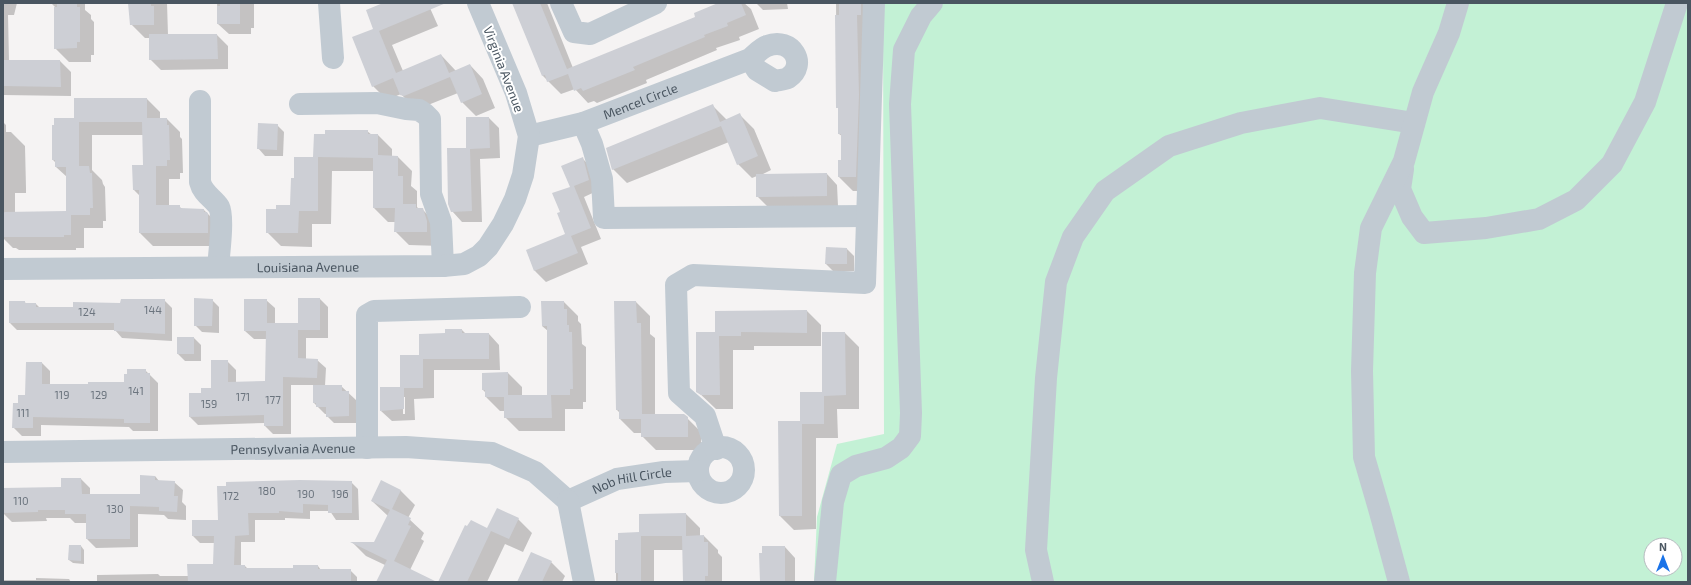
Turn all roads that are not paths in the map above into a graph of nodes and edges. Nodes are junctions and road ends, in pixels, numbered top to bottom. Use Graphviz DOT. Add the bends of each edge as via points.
graph roads {
  1 [pos="329,3"];
  2 [pos="478,3"];
  3 [pos="561,3"];
  4 [pos="656,3"];
  5 [pos="874,3"];
  6 [pos="932,3"];
  7 [pos="1458,3"];
  8 [pos="1677,3"];
  9 [pos="333,58"];
  10 [pos="750,59"];
  11 [pos="200,101"];
  12 [pos="300,104"];
  13 [pos="583,123"];
  14 [pos="1414,123"];
  15 [pos="529,136"];
  16 [pos="1404,161"];
  17 [pos="867,216"];
  18 [pos="443,266"];
  19 [pos="218,267"];
  20 [pos="3,269"];
  21 [pos="520,307"];
  22 [pos="367,448"];
  23 [pos="716,449"];
  24 [pos="3,452"];
  25 [pos="698,471"];
  26 [pos="568,501"];
  27 [pos="584,582"];
  28 [pos="825,582"];
  29 [pos="1043,582"];
  30 [pos="1399,582"];
  1 -- 9 [label="street"];
  2 -- 15 [label="street, Virginia Avenue" via="516,93"];
  3 -- 4 [label="street" via="574,32 590,34"];
  5 -- 17 [label="street"];
  6 -- 28 [label="street" via="921,16 904,50 900,104 910,436 901,448 886,458 856,466 841,475 833,502"];
  7 -- 14 [label="street" via="1449,33 1422,92"];
  8 -- 16 [label="street" via="1645,102 1612,164 1576,200 1539,218 1486,228 1424,233 1412,217 1400,189"];
  10 -- 13 [label="street, Mencel Circle"];
  11 -- 19 [label="street" via="200,182 202,188 220,208"];
  12 -- 18 [label="street" via="377,103 419,110 430,119 431,194 441,222"];
  13 -- 15 [label="street, Mencel Circle"];
  13 -- 17 [label="street" via="602,179 604,218"];
  14 -- 16 [label="street"];
  14 -- 29 [label="street" via="1320,108 1241,123 1169,146 1105,191 1073,237 1056,282 1046,378 1036,550"];
  15 -- 18 [label="street, Louisiana Avenue" via="523,175 515,199 488,247 479,256 464,264"];
  16 -- 30 [label="street" via="1371,228 1365,273 1362,371 1364,457"];
  17 -- 23 [label="street" via="865,283 693,275 676,285 679,393 705,416"];
  18 -- 19 [label="street, Louisiana Avenue"];
  19 -- 20 [label="street, Louisiana Avenue"];
  21 -- 22 [label="street" via="374,311 367,315"];
  22 -- 24 [label="street, Pennsylvania Avenue"];
  22 -- 26 [label="street, Pennsylvania Avenue" via="492,453 535,472"];
  23 -- 25 [label="street" via="705,454"];
  23 -- 25 [label="street" via="730,449 738,454 743,462 743,479 738,486 730,492 713,492 705,487"];
  25 -- 26 [label="street, Nob Hill Circle" via="664,472 618,479"];
  26 -- 27 [label="street"];
}
